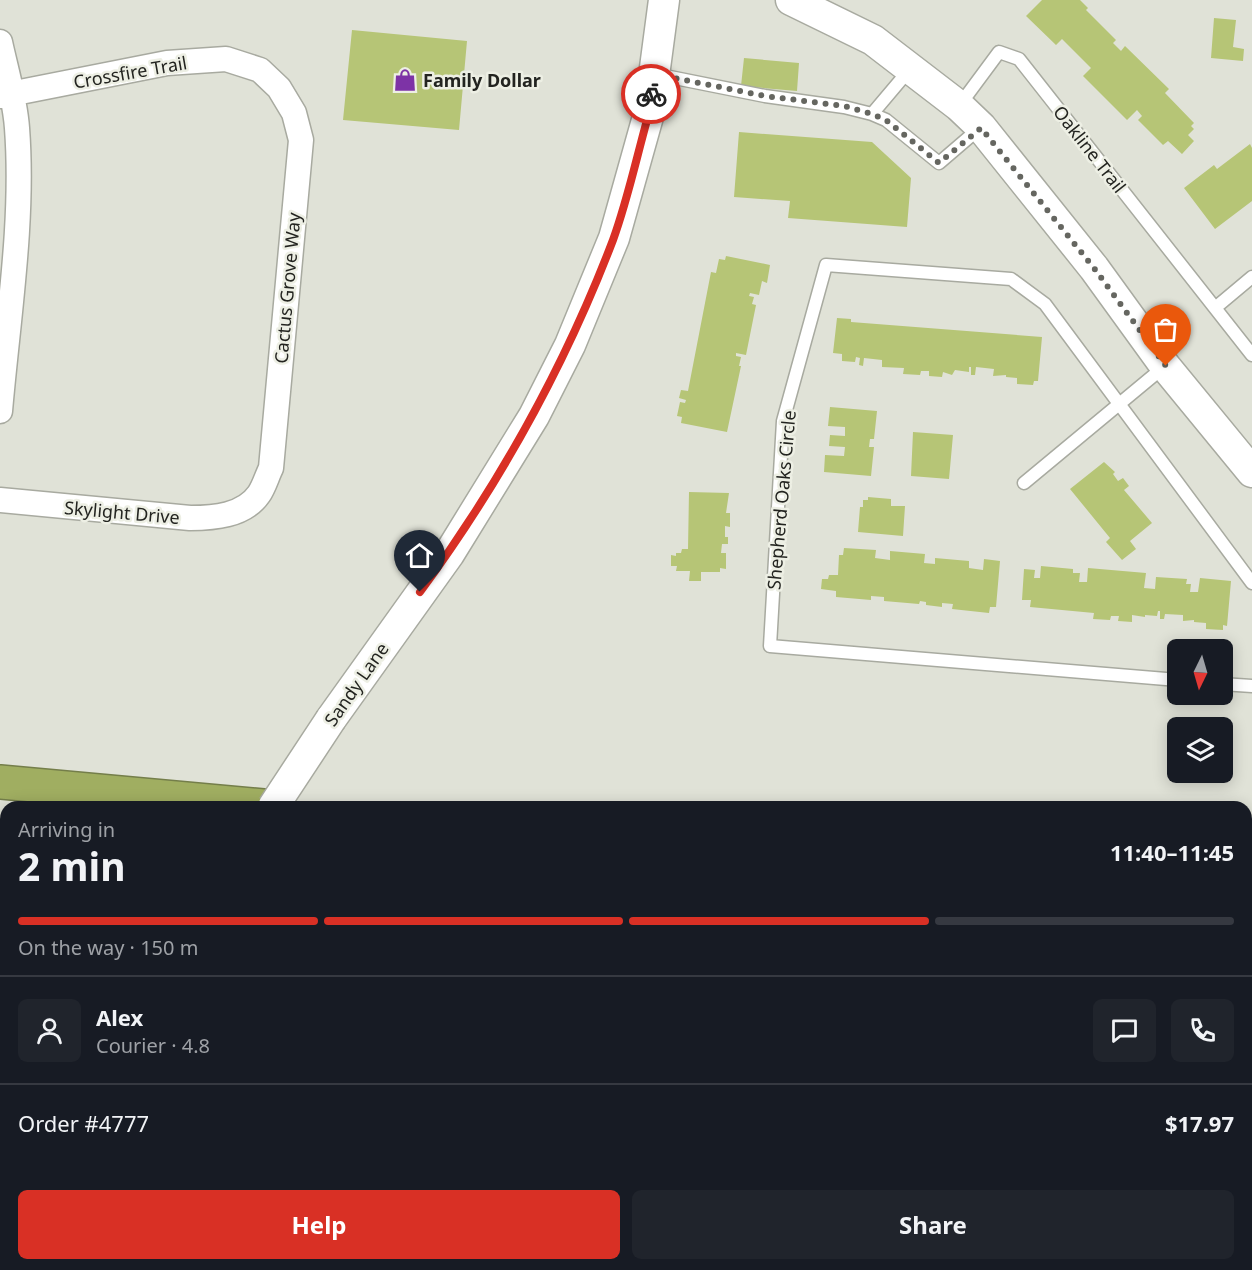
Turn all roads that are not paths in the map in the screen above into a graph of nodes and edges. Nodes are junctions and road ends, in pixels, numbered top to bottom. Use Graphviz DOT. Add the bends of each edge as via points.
graph roads {
  1 [pos="664,0"];
  2 [pos="807,3"];
  3 [pos="0,42"];
  4 [pos="910,68"];
  5 [pos="260,70"];
  6 [pos="654,74"];
  7 [pos="6,95"];
  8 [pos="959,106"];
  9 [pos="872,114"];
  10 [pos="981,128"];
  11 [pos="1252,277"];
  12 [pos="1215,308"];
  13 [pos="1252,354"];
  14 [pos="1166,366"];
  15 [pos="1120,404"];
  16 [pos="0,411"];
  17 [pos="1252,472"];
  18 [pos="1024,483"];
  19 [pos="0,500"];
  20 [pos="242,509"];
  21 [pos="1252,583"];
  22 [pos="1167,679"];
  23 [pos="1233,685"];
  24 [pos="1252,686"];
  25 [pos="0,782"];
  26 [pos="208,801"];
  27 [pos="278,801"];
  1 -- 6 [label="street, Sandy Lane"];
  2 -- 4 [label="street" via="873,40"];
  3 -- 7 [label="street"];
  4 -- 8 [label="street"];
  4 -- 9 [label="lane"];
  5 -- 7 [label="street, Crossfire Trail" via="226,58 167,63"];
  5 -- 20 [label="street, Cactus Grove Way" via="289,104 301,140 271,468 259,495"];
  6 -- 9 [label="lane"];
  6 -- 27 [label="street, Sandy Lane, bridge" via="649,113 614,238 570,345 534,416 449,554 331,719"];
  7 -- 16 [label="street" via="17,126 17,216"];
  8 -- 10 [label="street"];
  8 -- 12 [label="lane, Oakline Trail" via="999,52 1019,59"];
  9 -- 10 [label="lane" via="886,120 939,163"];
  10 -- 14 [label="street" via="1094,268"];
  11 -- 12 [label="lane"];
  12 -- 13 [label="lane, Oakline Trail"];
  14 -- 15 [label="lane"];
  14 -- 17 [label="street"];
  15 -- 18 [label="lane"];
  15 -- 21 [label="lane, Shepherd Oaks Circle"];
  15 -- 22 [label="lane, Shepherd Oaks Circle" via="1044,304 1011,279 826,266 783,421 770,646"];
  19 -- 20 [label="street, Skylight Drive" via="190,518 216,518"];
  23 -- 24 [label="lane"];
  25 -- 26 [label="highway"];
}
